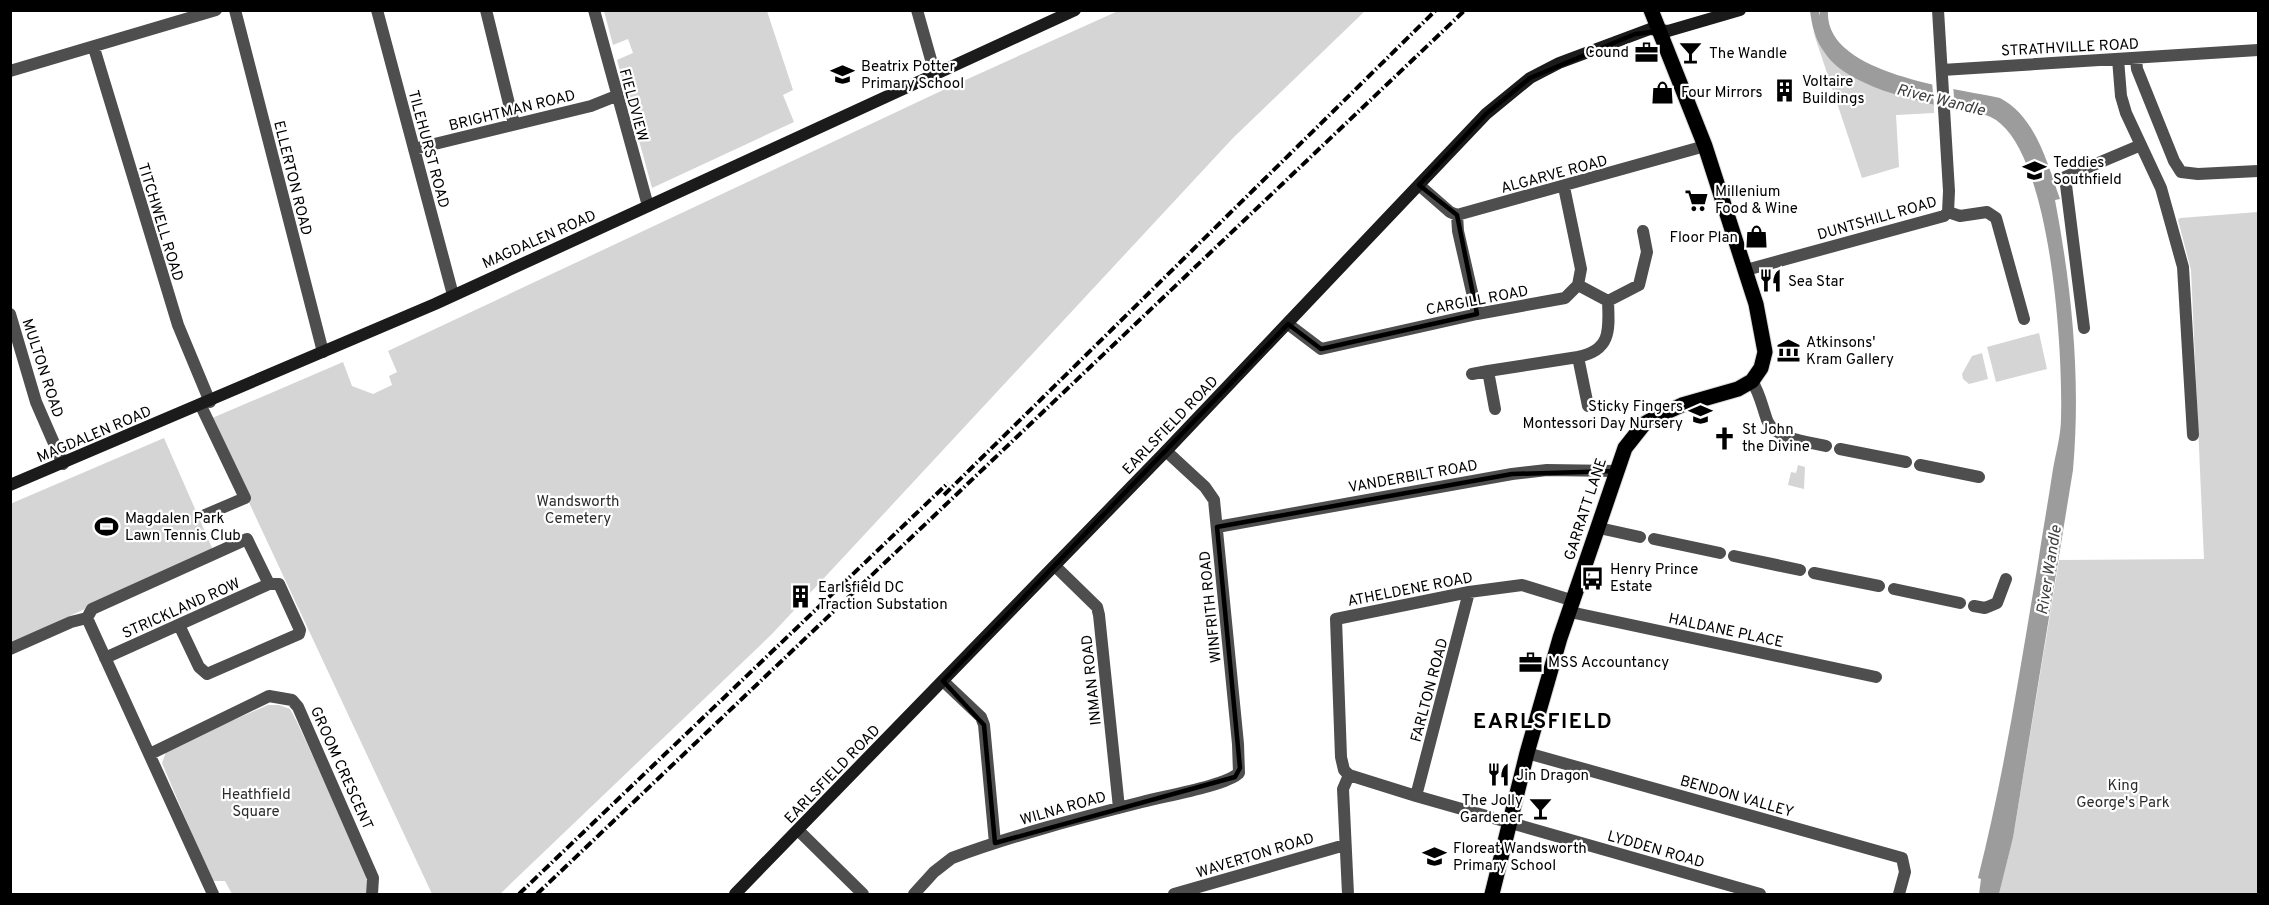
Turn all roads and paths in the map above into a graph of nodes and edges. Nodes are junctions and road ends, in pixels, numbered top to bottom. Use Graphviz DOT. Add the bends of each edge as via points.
graph roads {
  1 [pos="216,10"];
  2 [pos="235,10"];
  3 [pos="377,10"];
  4 [pos="486,10"];
  5 [pos="594,10"];
  6 [pos="917,10"];
  7 [pos="1075,10"];
  8 [pos="1651,10"];
  9 [pos="1740,10"];
  10 [pos="1938,10"];
  11 [pos="1660,31"];
  12 [pos="94,48"];
  13 [pos="2259,51"];
  14 [pos="2118,59"];
  15 [pos="2136,59"];
  16 [pos="10,71"];
  17 [pos="935,74"];
  18 [pos="1942,75"];
  19 [pos="616,96"];
  20 [pos="514,124"];
  21 [pos="2141,145"];
  22 [pos="1705,146"];
  23 [pos="414,149"];
  24 [pos="2259,171"];
  25 [pos="1419,185"];
  26 [pos="1564,187"];
  27 [pos="648,206"];
  28 [pos="1948,212"];
  29 [pos="1457,215"];
  30 [pos="1643,231"];
  31 [pos="1746,270"];
  32 [pos="1578,285"];
  33 [pos="453,295"];
  34 [pos="1608,301"];
  35 [pos="10,314"];
  36 [pos="1477,314"];
  37 [pos="2024,319"];
  38 [pos="1288,324"];
  39 [pos="2084,328"];
  40 [pos="323,352"];
  41 [pos="1578,357"];
  42 [pos="1488,371"];
  43 [pos="1472,374"];
  44 [pos="1752,381"];
  45 [pos="205,404"];
  46 [pos="1587,406"];
  47 [pos="1495,410"];
  48 [pos="2193,435"];
  49 [pos="1826,446"];
  50 [pos="1840,449"];
  51 [pos="1166,452"];
  52 [pos="1906,462"];
  53 [pos="63,464"];
  54 [pos="1920,465"];
  55 [pos="1616,471"];
  56 [pos="1979,477"];
  57 [pos="10,485"];
  58 [pos="206,515"];
  59 [pos="1217,527"];
  60 [pos="1599,528"];
  61 [pos="1640,537"];
  62 [pos="1654,539"];
  63 [pos="1720,553"];
  64 [pos="1734,556"];
  65 [pos="1055,566"];
  66 [pos="1800,570"];
  67 [pos="1814,573"];
  68 [pos="2006,579"];
  69 [pos="269,584"];
  70 [pos="1879,586"];
  71 [pos="1894,589"];
  72 [pos="1469,592"];
  73 [pos="1960,603"];
  74 [pos="1572,606"];
  75 [pos="1974,606"];
  76 [pos="87,618"];
  77 [pos="179,625"];
  78 [pos="10,650"];
  79 [pos="105,658"];
  80 [pos="1876,676"];
  81 [pos="943,681"];
  82 [pos="1527,753"];
  83 [pos="150,754"];
  84 [pos="1349,775"];
  85 [pos="1234,777"];
  86 [pos="1416,796"];
  87 [pos="1119,808"];
  88 [pos="1509,822"];
  89 [pos="798,830"];
  90 [pos="995,843"];
  91 [pos="1345,845"];
  92 [pos="213,894"];
  93 [pos="372,894"];
  94 [pos="735,894"];
  95 [pos="863,894"];
  96 [pos="914,894"];
  97 [pos="1173,894"];
  98 [pos="1348,894"];
  99 [pos="1492,894"];
  100 [pos="1760,894"];
  101 [pos="1899,894"];
  1 -- 12 [label="street"];
  2 -- 40 [label="street, ELLERTON ROAD"];
  3 -- 23 [label="street, TILEHURST ROAD"];
  4 -- 20 [label="street"];
  5 -- 19 [label="street, FIELDVIEW"];
  6 -- 17 [label="street"];
  7 -- 17 [label="main road, MAGDALEN ROAD"];
  8 -- 11 [label="main road"];
  9 -- 11 [label="main road, EARLSFIELD ROAD"];
  10 -- 18 [label="street"];
  11 -- 22 [label="main road"];
  11 -- 25 [label="main road, EARLSFIELD ROAD" via="1650,29 1635,34 1530,78 1486,114"];
  12 -- 16 [label="street"];
  12 -- 45 [label="street, TITCHWELL ROAD"];
  13 -- 15 [label="street, STRATHVILLE ROAD"];
  14 -- 15 [label="street, STRATHVILLE ROAD"];
  14 -- 18 [label="street, STRATHVILLE ROAD"];
  14 -- 21 [label="street" via="2121,96"];
  15 -- 24 [label="street" via="2181,172"];
  17 -- 27 [label="main road, MAGDALEN ROAD"];
  18 -- 28 [label="street, DUNTSHILL ROAD"];
  19 -- 20 [label="street, BRIGHTMAN ROAD" via="591,106"];
  19 -- 27 [label="street, FIELDVIEW"];
  20 -- 23 [label="street, BRIGHTMAN ROAD"];
  21 -- 39 [label="street" via="2065,177"];
  21 -- 48 [label="street" via="2170,214 2182,267"];
  22 -- 26 [label="street, ALGARVE ROAD"];
  22 -- 31 [label="main road"];
  23 -- 33 [label="street, TILEHURST ROAD"];
  25 -- 29 [label="street"];
  25 -- 38 [label="main road, EARLSFIELD ROAD"];
  26 -- 29 [label="street, ALGARVE ROAD"];
  26 -- 32 [label="street" via="1581,269"];
  27 -- 33 [label="main road, MAGDALEN ROAD"];
  28 -- 31 [label="street, DUNTSHILL ROAD"];
  28 -- 37 [label="street" via="1960,216 1987,212 1996,218"];
  29 -- 36 [label="street"];
  30 -- 34 [label="street" via="1647,252 1640,285"];
  31 -- 44 [label="main road" via="1765,343 1761,368"];
  32 -- 34 [label="street"];
  32 -- 36 [label="street, CARGILL ROAD" via="1565,298"];
  33 -- 40 [label="main road, MAGDALEN ROAD"];
  34 -- 41 [label="street" via="1606,339 1597,350"];
  35 -- 53 [label="street, MULTON ROAD" via="36,402"];
  36 -- 38 [label="street, CARGILL ROAD" via="1321,349"];
  38 -- 51 [label="main road, EARLSFIELD ROAD"];
  40 -- 45 [label="main road, MAGDALEN ROAD"];
  41 -- 42 [label="street"];
  41 -- 46 [label="street"];
  42 -- 43 [label="street"];
  42 -- 47 [label="street"];
  44 -- 49 [label="street" via="1768,423 1777,431"];
  44 -- 55 [label="main road, GARRATT LANE" via="1738,389 1682,405 1644,424 1624,448"];
  45 -- 53 [label="main road, MAGDALEN ROAD"];
  45 -- 58 [label="street, TITCHWELL ROAD" via="245,498"];
  50 -- 52 [label="street"];
  51 -- 59 [label="street, WINFRITH ROAD" via="1214,500"];
  51 -- 65 [label="main road, EARLSFIELD ROAD"];
  53 -- 57 [label="main road, MAGDALEN ROAD"];
  54 -- 56 [label="street"];
  55 -- 59 [label="street, VANDERBILT ROAD" via="1512,474"];
  55 -- 60 [label="main road, GARRATT LANE"];
  59 -- 85 [label="street, WINFRITH ROAD" via="1240,768"];
  60 -- 61 [label="street"];
  60 -- 74 [label="main road, GARRATT LANE"];
  62 -- 63 [label="street"];
  64 -- 66 [label="street"];
  65 -- 81 [label="main road, EARLSFIELD ROAD"];
  65 -- 87 [label="street, INMAN ROAD" via="1096,607 1099,615"];
  67 -- 70 [label="street"];
  68 -- 75 [label="street" via="1997,603 1985,608"];
  69 -- 76 [label="street" via="247,539 92,609"];
  69 -- 77 [label="street, STRICKLAND ROW"];
  69 -- 77 [label="street" via="279,584 300,627 299,634 212,674 198,668"];
  71 -- 73 [label="street"];
  72 -- 74 [label="street, ATHELDENE ROAD" via="1522,585"];
  72 -- 84 [label="street, ATHELDENE ROAD" via="1336,619 1341,757"];
  72 -- 86 [label="street, FARLTON ROAD"];
  74 -- 80 [label="street, HALDANE PLACE"];
  74 -- 82 [label="main road, GARRATT LANE"];
  76 -- 78 [label="street"];
  76 -- 79 [label="street"];
  77 -- 79 [label="street, STRICKLAND ROW"];
  79 -- 83 [label="street"];
  81 -- 89 [label="main road, EARLSFIELD ROAD"];
  81 -- 90 [label="street" via="981,717 984,725"];
  82 -- 88 [label="main road, GARRATT LANE"];
  82 -- 101 [label="street, BENDON VALLEY" via="1902,858 1905,872"];
  83 -- 92 [label="street"];
  83 -- 93 [label="street, GROOM CRESCENT" via="269,696 292,700 373,878"];
  84 -- 86 [label="street"];
  84 -- 91 [label="street, ATHELDENE ROAD" via="1343,789"];
  85 -- 87 [label="street, WILNA ROAD"];
  86 -- 88 [label="street"];
  87 -- 90 [label="street, WILNA ROAD"];
  88 -- 99 [label="main road, GARRATT LANE"];
  88 -- 100 [label="street, LYDDEN ROAD"];
  89 -- 94 [label="main road, EARLSFIELD ROAD"];
  89 -- 95 [label="street"];
  90 -- 96 [label="street, WILNA ROAD" via="952,858"];
  91 -- 97 [label="street, WAVERTON ROAD"];
  91 -- 98 [label="street, ATHELDENE ROAD"];
}
